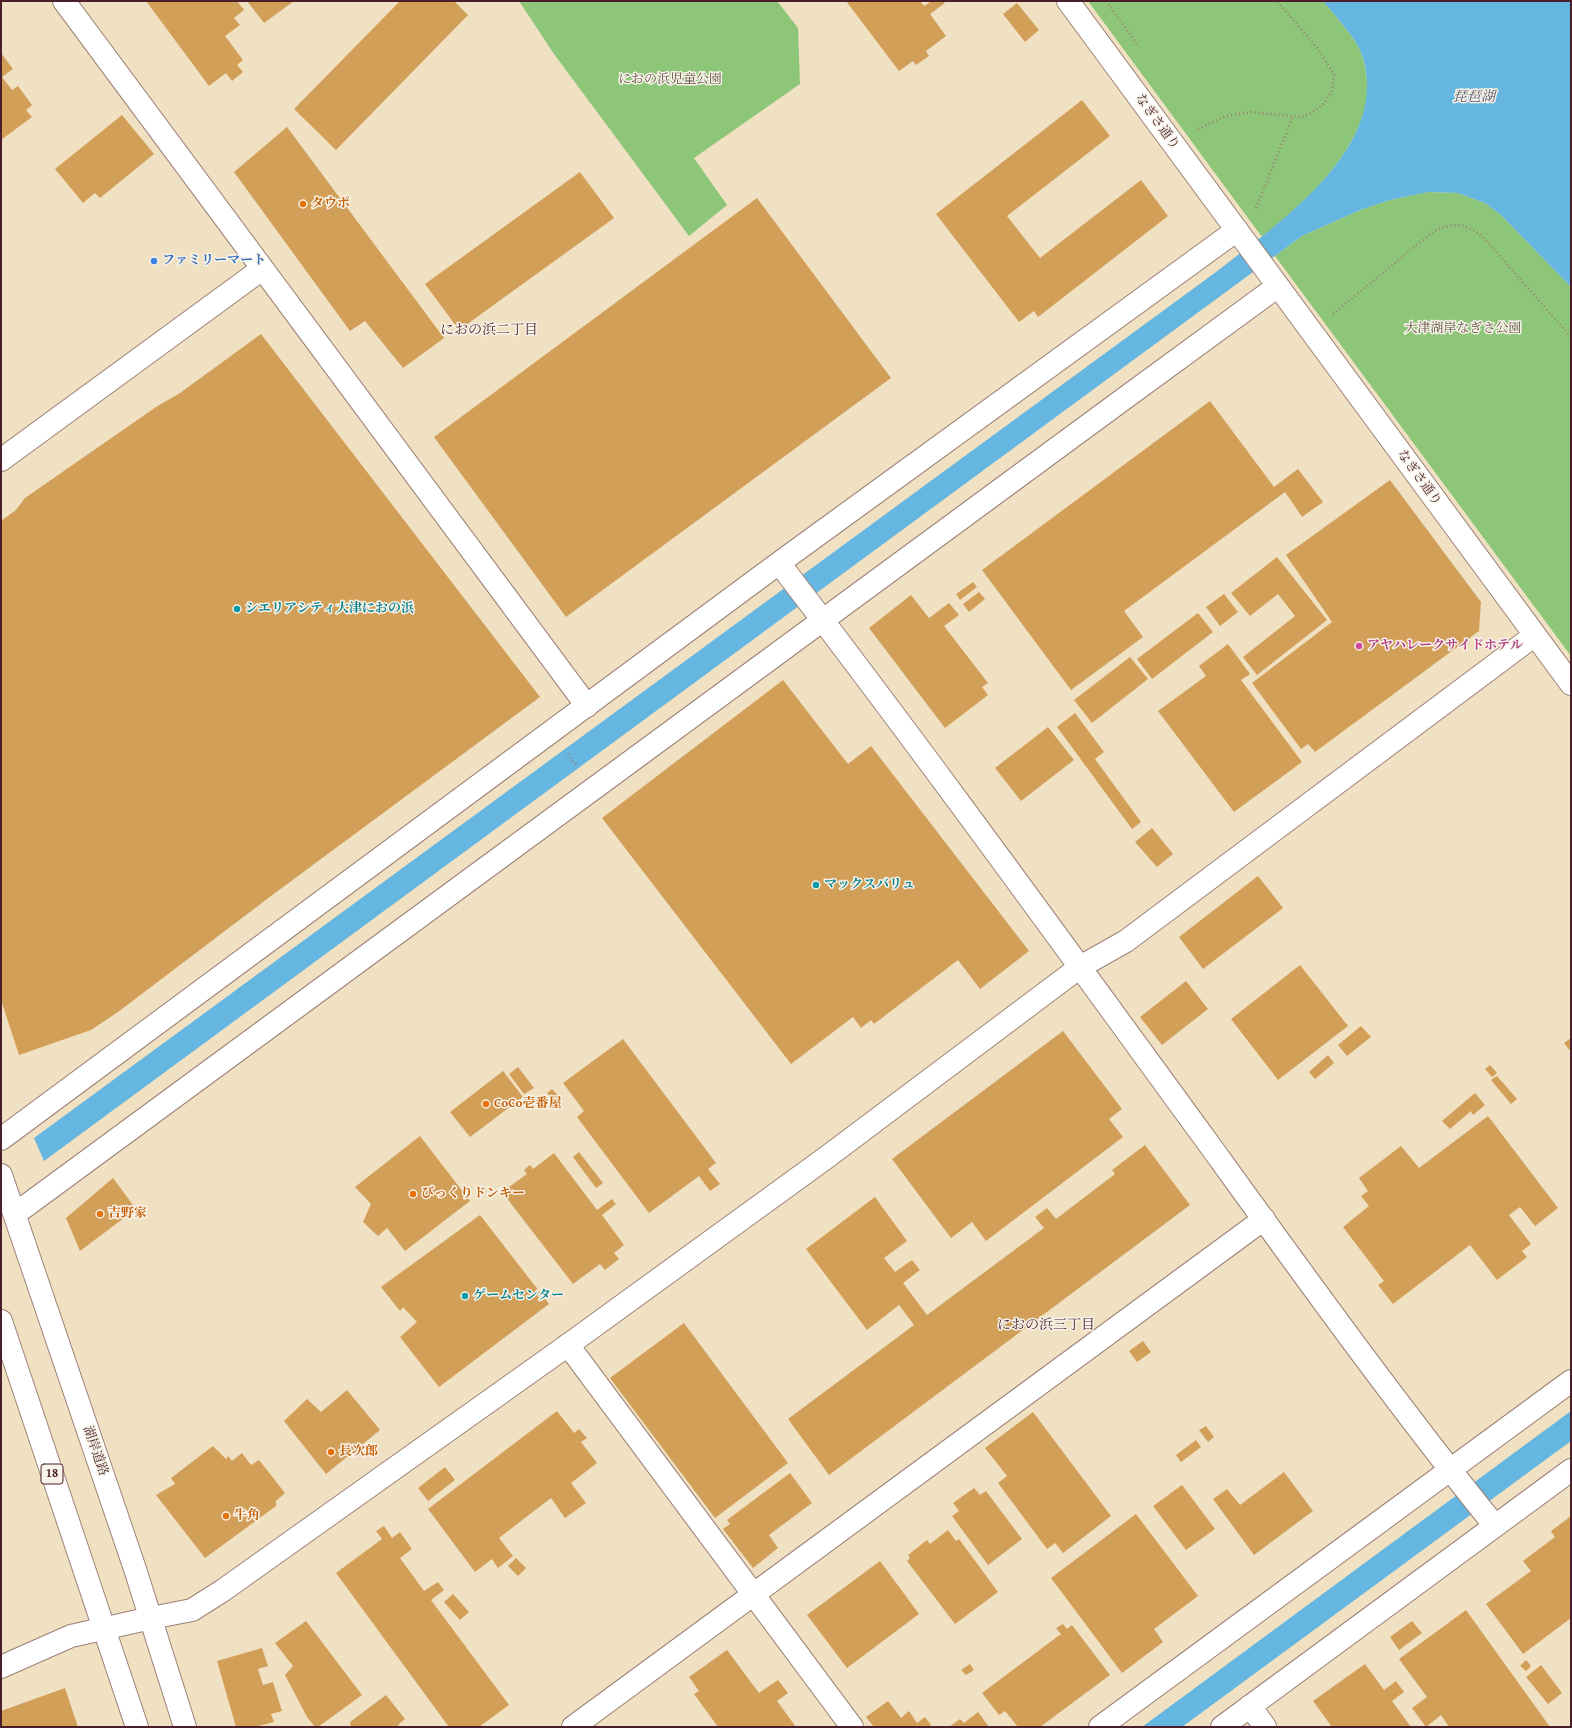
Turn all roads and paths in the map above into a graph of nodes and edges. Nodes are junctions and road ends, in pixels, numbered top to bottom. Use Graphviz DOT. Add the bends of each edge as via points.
graph roads {
  1 [pos="64,1"];
  2 [pos="1068,1"];
  3 [pos="1277,1"];
  4 [pos="1294,116"];
  5 [pos="1198,129"];
  6 [pos="1256,208"];
  7 [pos="1242,237"];
  8 [pos="262,269"];
  9 [pos="1273,279"];
  10 [pos="1333,314"];
  11 [pos="1571,337"];
  12 [pos="1,460"];
  13 [pos="785,571"];
  14 [pos="816,612"];
  15 [pos="1535,635"];
  16 [pos="1571,684"];
  17 [pos="588,706"];
  18 [pos="566,752"];
  19 [pos="579,769"];
  20 [pos="1080,967"];
  21 [pos="1,1139"];
  22 [pos="1,1175"];
  23 [pos="14,1214"];
  24 [pos="1264,1219"];
  25 [pos="1,1320"];
  26 [pos="568,1345"];
  27 [pos="1571,1381"];
  28 [pos="1571,1470"];
  29 [pos="1456,1477"];
  30 [pos="1490,1520"];
  31 [pos="754,1594"];
  32 [pos="151,1618"];
  33 [pos="104,1628"];
  34 [pos="1,1667"];
  35 [pos="1250,1706"];
  36 [pos="136,1727"];
  37 [pos="185,1727"];
  38 [pos="573,1727"];
  39 [pos="852,1727"];
  40 [pos="1100,1727"];
  41 [pos="1222,1727"];
  42 [pos="1265,1727"];
  1 -- 8 [label="street"];
  2 -- 7 [label="street, なぎさ通り"];
  3 -- 4 [label="path" via="1319,50 1334,75 1332,92 1324,104 1312,113 1302,117"];
  4 -- 5 [label="path" via="1251,112 1226,116"];
  4 -- 6 [label="path"];
  7 -- 9 [label="street, なぎさ通り"];
  7 -- 13 [label="street"];
  8 -- 12 [label="street"];
  8 -- 17 [label="street"];
  9 -- 14 [label="street"];
  9 -- 15 [label="street, なぎさ通り"];
  10 -- 11 [label="path" via="1434,231 1457,225 1472,228 1483,238"];
  13 -- 14 [label="street"];
  13 -- 17 [label="street"];
  14 -- 20 [label="street"];
  14 -- 23 [label="street"];
  15 -- 16 [label="street, なぎさ通り"];
  15 -- 20 [label="street" via="1126,941"];
  17 -- 21 [label="street"];
  18 -- 19 [label="path"];
  20 -- 24 [label="street"];
  20 -- 26 [label="street" via="827,1157"];
  22 -- 23 [label="street, 湖岸道路"];
  23 -- 32 [label="street, 湖岸道路"];
  24 -- 29 [label="street"];
  24 -- 31 [label="street"];
  25 -- 33 [label="street, 18"];
  26 -- 31 [label="street"];
  26 -- 32 [label="street" via="222,1591 192,1610"];
  27 -- 29 [label="street"];
  28 -- 30 [label="street"];
  29 -- 30 [label="street"];
  29 -- 40 [label="street"];
  30 -- 35 [label="street"];
  31 -- 38 [label="street"];
  31 -- 39 [label="street"];
  32 -- 33 [label="street"];
  32 -- 37 [label="street, 湖岸道路"];
  33 -- 34 [label="street" via="71,1636"];
  33 -- 36 [label="street, 18"];
  35 -- 41 [label="street"];
  35 -- 42 [label="street"];
}
